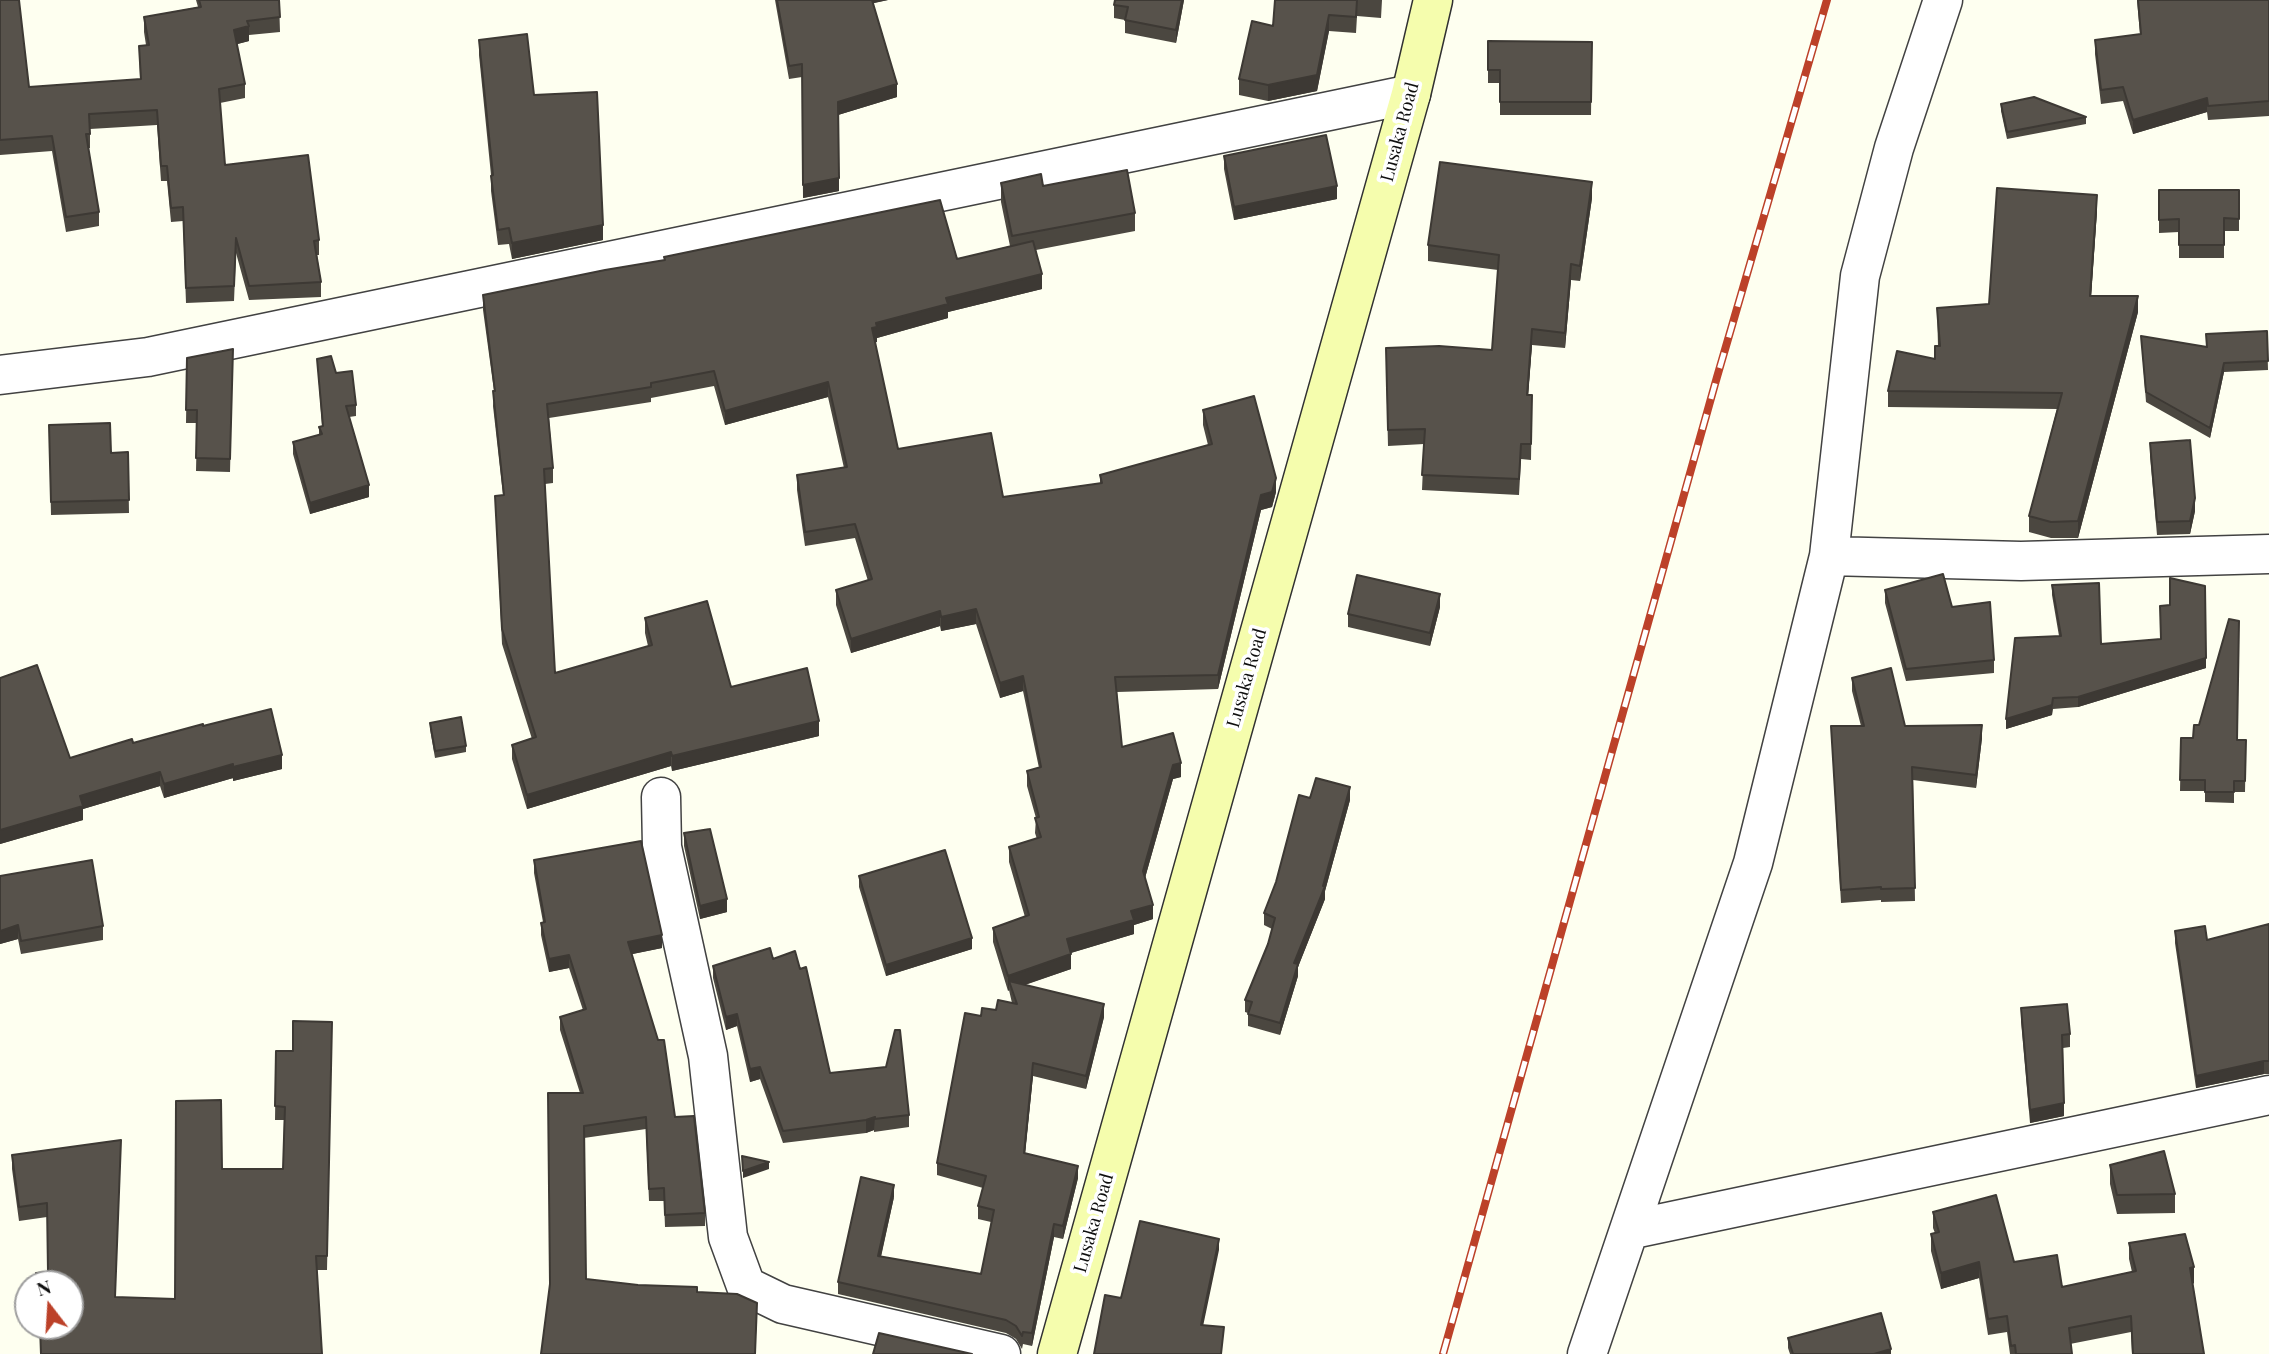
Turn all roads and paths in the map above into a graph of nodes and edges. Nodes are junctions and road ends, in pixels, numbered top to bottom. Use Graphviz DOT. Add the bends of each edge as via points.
graph roads {
  1 [pos="1433,0"];
  2 [pos="1942,0"];
  3 [pos="1411,94"];
  4 [pos="0,375"];
  5 [pos="2269,554"];
  6 [pos="1829,556"];
  7 [pos="661,797"];
  8 [pos="2269,1095"];
  9 [pos="1629,1230"];
  10 [pos="1001,1354"];
  11 [pos="1057,1354"];
  12 [pos="1587,1354"];
  1 -- 3 [label="street, Lusaka Road"];
  2 -- 6 [label="street" via="1894,148 1860,276"];
  3 -- 4 [label="street" via="148,357"];
  3 -- 11 [label="street, Lusaka Road"];
  5 -- 6 [label="street" via="2021,561"];
  6 -- 9 [label="street" via="1754,863"];
  7 -- 10 [label="street" via="662,847 708,1056 728,1237 746,1286 783,1304"];
  8 -- 9 [label="street"];
  9 -- 12 [label="street"];
}
